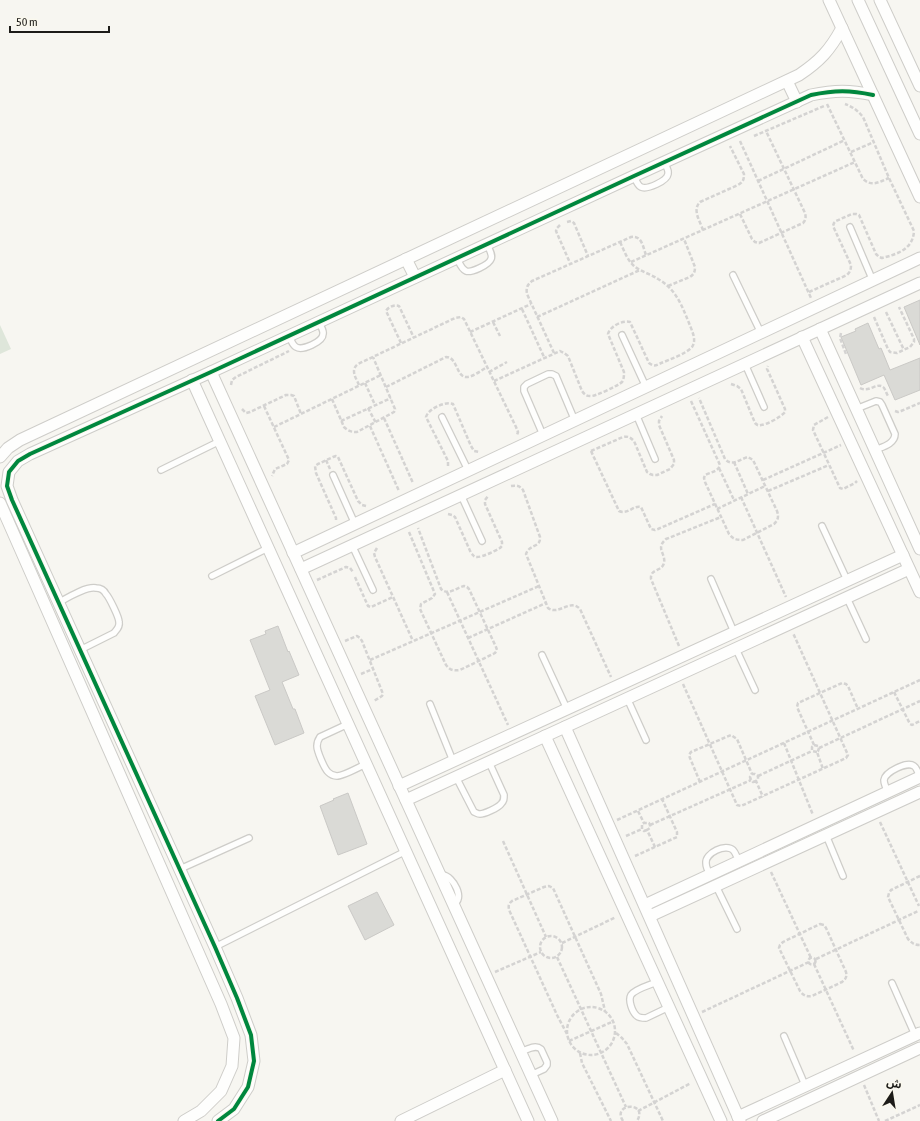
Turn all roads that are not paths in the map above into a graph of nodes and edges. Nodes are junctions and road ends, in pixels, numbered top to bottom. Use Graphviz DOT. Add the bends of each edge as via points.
graph roads {
  1 [pos="829,0"];
  2 [pos="858,0"];
  3 [pos="880,0"];
  4 [pos="842,28"];
  5 [pos="787,81"];
  6 [pos="920,86"];
  7 [pos="873,95"];
  8 [pos="797,102"];
  9 [pos="920,134"];
  10 [pos="664,162"];
  11 [pos="634,176"];
  12 [pos="920,197"];
  13 [pos="850,227"];
  14 [pos="487,244"];
  15 [pos="457,258"];
  16 [pos="920,258"];
  17 [pos="406,259"];
  18 [pos="733,275"];
  19 [pos="415,277"];
  20 [pos="873,280"];
  21 [pos="920,283"];
  22 [pos="319,322"];
  23 [pos="820,329"];
  24 [pos="761,333"];
  25 [pos="622,335"];
  26 [pos="289,336"];
  27 [pos="802,337"];
  28 [pos="745,364"];
  29 [pos="211,372"];
  30 [pos="192,380"];
  31 [pos="646,387"];
  32 [pos="764,407"];
  33 [pos="856,409"];
  34 [pos="636,414"];
  35 [pos="442,417"];
  36 [pos="575,421"];
  37 [pos="543,435"];
  38 [pos="220,441"];
  39 [pos="874,450"];
  40 [pos="0,457"];
  41 [pos="655,458"];
  42 [pos="161,470"];
  43 [pos="468,470"];
  44 [pos="333,475"];
  45 [pos="462,495"];
  46 [pos="0,503"];
  47 [pos="355,524"];
  48 [pos="822,526"];
  49 [pos="482,542"];
  50 [pos="352,545"];
  51 [pos="268,548"];
  52 [pos="920,549"];
  53 [pos="293,552"];
  54 [pos="902,555"];
  55 [pos="301,569"];
  56 [pos="909,569"];
  57 [pos="212,576"];
  58 [pos="712,579"];
  59 [pos="847,580"];
  60 [pos="373,590"];
  61 [pos="920,592"];
  62 [pos="847,598"];
  63 [pos="58,603"];
  64 [pos="734,632"];
  65 [pos="866,639"];
  66 [pos="736,649"];
  67 [pos="80,650"];
  68 [pos="542,655"];
  69 [pos="755,690"];
  70 [pos="627,698"];
  71 [pos="430,704"];
  72 [pos="567,709"];
  73 [pos="348,724"];
  74 [pos="565,727"];
  75 [pos="119,736"];
  76 [pos="545,736"];
  77 [pos="646,740"];
  78 [pos="106,742"];
  79 [pos="453,761"];
  80 [pos="489,762"];
  81 [pos="366,764"];
  82 [pos="456,777"];
  83 [pos="920,777"];
  84 [pos="399,786"];
  85 [pos="888,792"];
  86 [pos="920,792"];
  87 [pos="406,800"];
  88 [pos="826,835"];
  89 [pos="249,838"];
  90 [pos="406,851"];
  91 [pos="739,861"];
  92 [pos="180,869"];
  93 [pos="710,874"];
  94 [pos="843,876"];
  95 [pos="716,886"];
  96 [pos="645,905"];
  97 [pos="650,916"];
  98 [pos="737,929"];
  99 [pos="215,947"];
  100 [pos="657,982"];
  101 [pos="892,982"];
  102 [pos="669,1007"];
  103 [pos="918,1034"];
  104 [pos="784,1036"];
  105 [pos="920,1048"];
  106 [pos="520,1052"];
  107 [pos="505,1070"];
  108 [pos="531,1075"];
  109 [pos="806,1085"];
  110 [pos="739,1119"];
  111 [pos="184,1121"];
  112 [pos="218,1121"];
  113 [pos="401,1121"];
  114 [pos="528,1121"];
  115 [pos="552,1121"];
  116 [pos="721,1121"];
  117 [pos="764,1121"];
  1 -- 4 [label="street"];
  2 -- 9 [label="street"];
  3 -- 6 [label="street"];
  4 -- 5 [label="street" via="834,42 813,66"];
  4 -- 7 [label="street"];
  5 -- 8 [label="street"];
  5 -- 17 [label="street"];
  7 -- 8 [label="street" via="842,90 811,95"];
  7 -- 12 [label="street"];
  8 -- 10 [label="street"];
  10 -- 11 [label="street"];
  10 -- 11 [label="lane" via="668,172 663,181 645,188 638,185"];
  11 -- 14 [label="street"];
  13 -- 20 [label="lane"];
  14 -- 15 [label="street"];
  14 -- 15 [label="lane" via="492,255 487,264 469,272 462,268"];
  15 -- 19 [label="street"];
  16 -- 20 [label="street"];
  17 -- 19 [label="street"];
  17 -- 40 [label="street" via="20,440"];
  18 -- 24 [label="lane"];
  19 -- 22 [label="street"];
  20 -- 24 [label="street"];
  21 -- 23 [label="street"];
  22 -- 26 [label="street"];
  22 -- 26 [label="lane" via="323,332 322,339 304,348 297,348"];
  23 -- 27 [label="street"];
  23 -- 33 [label="street"];
  24 -- 31 [label="street"];
  25 -- 31 [label="lane"];
  26 -- 29 [label="street"];
  27 -- 28 [label="street"];
  27 -- 54 [label="street"];
  28 -- 32 [label="lane"];
  28 -- 34 [label="street"];
  29 -- 30 [label="street"];
  29 -- 53 [label="street"];
  30 -- 38 [label="street"];
  30 -- 63 [label="street" via="30,454 18,461 9,472 7,486 12,500"];
  31 -- 36 [label="street"];
  33 -- 39 [label="street"];
  33 -- 39 [label="lane" via="876,401 880,402 895,434 892,442"];
  34 -- 41 [label="lane"];
  34 -- 45 [label="street"];
  35 -- 43 [label="lane"];
  36 -- 37 [label="street"];
  36 -- 37 [label="lane" via="556,376 548,374 524,387"];
  37 -- 43 [label="street"];
  38 -- 42 [label="lane"];
  38 -- 51 [label="street"];
  39 -- 52 [label="street"];
  43 -- 47 [label="street"];
  44 -- 47 [label="lane"];
  45 -- 49 [label="lane"];
  45 -- 50 [label="street"];
  46 -- 78 [label="street"];
  47 -- 53 [label="street"];
  48 -- 59 [label="lane"];
  50 -- 55 [label="street"];
  50 -- 60 [label="lane"];
  51 -- 57 [label="lane"];
  51 -- 73 [label="street"];
  53 -- 55 [label="street"];
  54 -- 56 [label="street"];
  54 -- 59 [label="street"];
  55 -- 84 [label="street"];
  56 -- 61 [label="street"];
  56 -- 62 [label="street"];
  58 -- 64 [label="lane"];
  59 -- 64 [label="street"];
  62 -- 65 [label="lane"];
  62 -- 66 [label="street"];
  63 -- 67 [label="street"];
  63 -- 67 [label="lane" via="95,587 107,594 118,617 120,623 114,633"];
  64 -- 72 [label="street"];
  66 -- 69 [label="lane"];
  66 -- 70 [label="street"];
  67 -- 75 [label="street"];
  68 -- 72 [label="lane"];
  70 -- 74 [label="street"];
  70 -- 77 [label="lane"];
  71 -- 79 [label="lane"];
  72 -- 79 [label="street"];
  73 -- 81 [label="street"];
  73 -- 81 [label="lane" via="320,737 318,752 327,771 336,776"];
  74 -- 76 [label="street"];
  74 -- 96 [label="street"];
  75 -- 78 [label="street"];
  75 -- 92 [label="street"];
  76 -- 80 [label="street"];
  76 -- 100 [label="street"];
  78 -- 111 [label="street" via="234,1038 232,1066 221,1091 201,1111"];
  79 -- 84 [label="street"];
  80 -- 82 [label="street"];
  80 -- 82 [label="lane" via="504,795 500,806 483,813 474,812"];
  81 -- 90 [label="street"];
  82 -- 87 [label="street"];
  83 -- 85 [label="street"];
  83 -- 85 [label="lane" via="910,764 888,772 884,780"];
  84 -- 87 [label="street"];
  85 -- 91 [label="street"];
  86 -- 88 [label="street"];
  87 -- 106 [label="street"];
  88 -- 94 [label="lane"];
  88 -- 95 [label="street"];
  89 -- 92 [label="lane"];
  90 -- 99 [label="lane"];
  90 -- 107 [label="street"];
  91 -- 93 [label="street"];
  91 -- 93 [label="lane" via="733,849 723,848 707,857 705,862"];
  92 -- 99 [label="street"];
  93 -- 96 [label="street"];
  95 -- 97 [label="street"];
  95 -- 98 [label="lane"];
  96 -- 97 [label="street"];
  97 -- 110 [label="street"];
  99 -- 112 [label="street" via="252,1035 254,1061 248,1087 234,1109"];
  100 -- 102 [label="street"];
  100 -- 102 [label="lane" via="632,994 630,1002 635,1014 646,1018"];
  101 -- 103 [label="lane"];
  102 -- 116 [label="street"];
  103 -- 109 [label="street"];
  104 -- 109 [label="lane"];
  105 -- 117 [label="street"];
  106 -- 108 [label="street"];
  106 -- 108 [label="lane" via="534,1047 541,1049 547,1065"];
  107 -- 113 [label="street"];
  107 -- 114 [label="street"];
  108 -- 115 [label="street"];
  109 -- 110 [label="street"];
}
